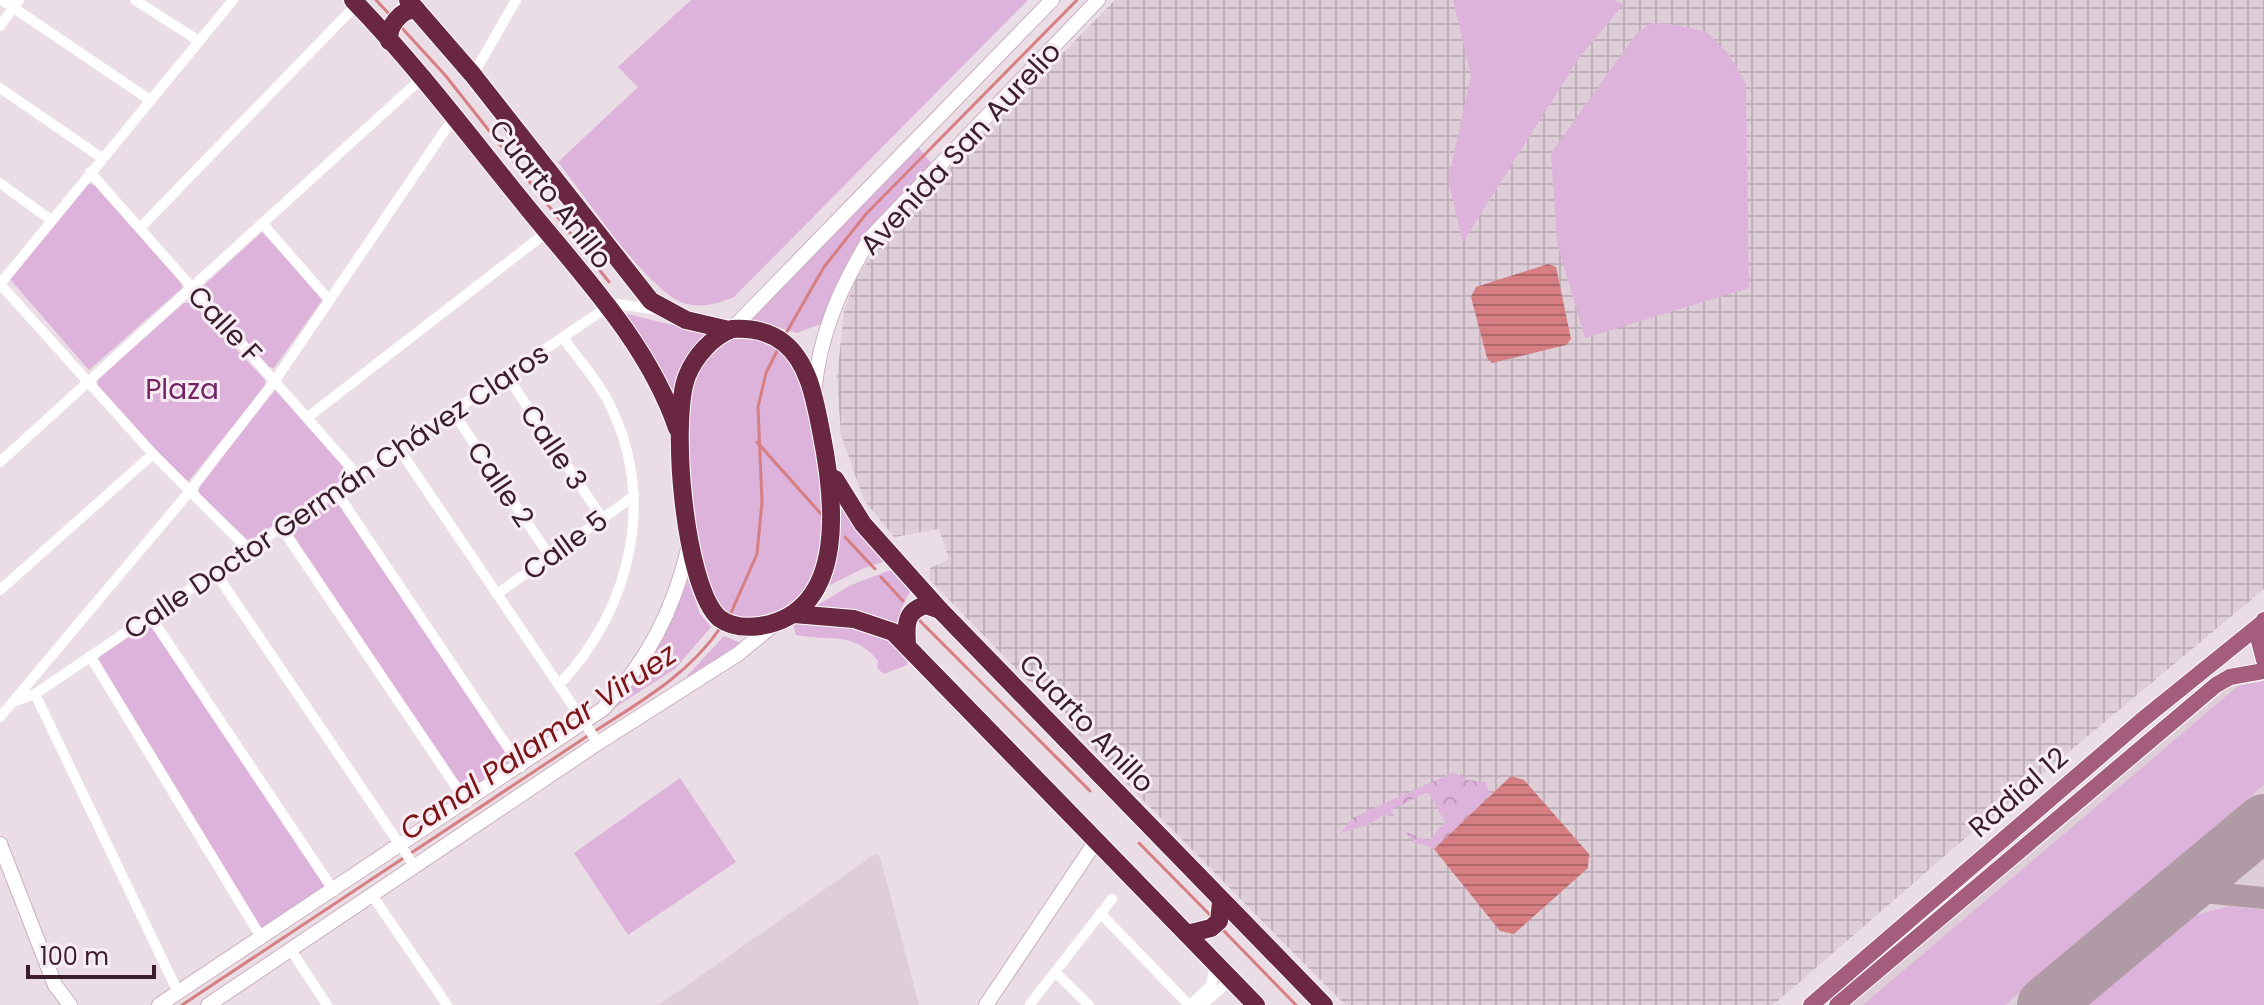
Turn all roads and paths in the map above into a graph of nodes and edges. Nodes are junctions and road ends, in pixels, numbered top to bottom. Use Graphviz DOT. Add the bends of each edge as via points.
graph roads {
  1 [pos="2,0"];
  2 [pos="135,0"];
  3 [pos="233,0"];
  4 [pos="516,0"];
  5 [pos="1052,0"];
  6 [pos="1098,0"];
  7 [pos="355,2"];
  8 [pos="16,4"];
  9 [pos="397,16"];
  10 [pos="0,26"];
  11 [pos="199,41"];
  12 [pos="473,75"];
  13 [pos="421,79"];
  14 [pos="0,88"];
  15 [pos="150,100"];
  16 [pos="454,117"];
  17 [pos="102,158"];
  18 [pos="90,172"];
  19 [pos="0,183"];
  20 [pos="51,220"];
  21 [pos="262,223"];
  22 [pos="140,228"];
  23 [pos="547,232"];
  24 [pos="1,280"];
  25 [pos="192,288"];
  26 [pos="329,300"];
  27 [pos="606,308"];
  28 [pos="666,311"];
  29 [pos="730,330"];
  30 [pos="564,339"];
  31 [pos="276,379"];
  32 [pos="89,380"];
  33 [pos="510,380"];
  34 [pos="814,397"];
  35 [pos="308,417"];
  36 [pos="456,417"];
  37 [pos="680,439"];
  38 [pos="399,449"];
  39 [pos="153,454"];
  40 [pos="0,462"];
  41 [pos="828,466"];
  42 [pos="358,476"];
  43 [pos="190,491"];
  44 [pos="337,493"];
  45 [pos="634,496"];
  46 [pos="602,518"];
  47 [pos="281,527"];
  48 [pos="689,541"];
  49 [pos="248,549"];
  50 [pos="549,555"];
  51 [pos="215,572"];
  52 [pos="0,590"];
  53 [pos="497,594"];
  54 [pos="940,610"];
  55 [pos="150,616"];
  56 [pos="786,618"];
  57 [pos="2263,622"];
  58 [pos="907,645"];
  59 [pos="90,656"];
  60 [pos="2264,660"];
  61 [pos="2264,671"];
  62 [pos="559,685"];
  63 [pos="35,694"];
  64 [pos="13,702"];
  65 [pos="0,717"];
  66 [pos="587,726"];
  67 [pos="597,741"];
  68 [pos="521,767"];
  69 [pos="467,803"];
  70 [pos="1096,841"];
  71 [pos="0,844"];
  72 [pos="403,848"];
  73 [pos="414,864"];
  74 [pos="334,891"];
  75 [pos="372,895"];
  76 [pos="1112,899"];
  77 [pos="1221,902"];
  78 [pos="1100,913"];
  79 [pos="1187,934"];
  80 [pos="261,937"];
  81 [pos="291,950"];
  82 [pos="1215,963"];
  83 [pos="1056,973"];
  84 [pos="55,985"];
  85 [pos="1238,987"];
  86 [pos="178,992"];
  87 [pos="1020,995"];
  88 [pos="1031,1004"];
  89 [pos="58,1005"];
  90 [pos="70,1005"];
  91 [pos="159,1005"];
  92 [pos="208,1005"];
  93 [pos="327,1005"];
  94 [pos="447,1005"];
  95 [pos="986,1005"];
  96 [pos="1089,1005"];
  97 [pos="1190,1005"];
  98 [pos="1202,1005"];
  99 [pos="1256,1005"];
  100 [pos="1324,1005"];
  101 [pos="1811,1005"];
  102 [pos="1837,1005"];
  1 -- 8 [label="street"];
  2 -- 11 [label="street"];
  3 -- 11 [label="street"];
  4 -- 12 [label="street"];
  5 -- 29 [label="main road, Avenida San Aurelio"];
  6 -- 34 [label="main road, Avenida San Aurelio" via="871,237 843,282 824,329"];
  7 -- 9 [label="highway, Cuarto Anillo"];
  7 -- 22 [label="street"];
  8 -- 10 [label="street"];
  8 -- 15 [label="street"];
  9 -- 12 [label="highway, Cuarto Anillo"];
  9 -- 13 [label="highway, Cuarto Anillo"];
  11 -- 15 [label="street"];
  12 -- 28 [label="highway, Cuarto Anillo" via="641,289"];
  13 -- 16 [label="highway, Cuarto Anillo"];
  13 -- 21 [label="street"];
  14 -- 17 [label="street"];
  15 -- 17 [label="street"];
  16 -- 23 [label="highway, Cuarto Anillo"];
  16 -- 26 [label="street"];
  17 -- 18 [label="street"];
  18 -- 20 [label="street"];
  18 -- 22 [label="street, Calle F"];
  19 -- 20 [label="street"];
  20 -- 24 [label="street"];
  21 -- 25 [label="street"];
  21 -- 26 [label="street"];
  22 -- 25 [label="street, Calle F"];
  23 -- 27 [label="highway, Cuarto Anillo"];
  23 -- 35 [label="street"];
  24 -- 32 [label="street"];
  25 -- 31 [label="street, Calle F"];
  25 -- 32 [label="street"];
  26 -- 31 [label="street"];
  27 -- 28 [label="street" via="618,304"];
  27 -- 30 [label="street, Calle Doctor Germán Chávez Claros"];
  27 -- 37 [label="highway, Cuarto Anillo" via="658,382"];
  28 -- 29 [label="highway, Cuarto Anillo"];
  29 -- 34 [label="highway, Cuarto Anillo" via="752,329 778,339 797,359"];
  29 -- 37 [label="highway" via="707,346 687,376"];
  30 -- 33 [label="street, Calle Doctor Germán Chávez Claros"];
  30 -- 45 [label="street" via="606,399 627,446"];
  31 -- 35 [label="street, Calle F"];
  31 -- 43 [label="street"];
  32 -- 39 [label="street"];
  32 -- 40 [label="street"];
  33 -- 36 [label="street, Calle Doctor Germán Chávez Claros"];
  33 -- 46 [label="street, Calle 3"];
  34 -- 41 [label="highway"];
  35 -- 42 [label="street, Calle F"];
  36 -- 38 [label="street, Calle Doctor Germán Chávez Claros"];
  36 -- 50 [label="street, Calle 2"];
  37 -- 48 [label="highway"];
  38 -- 42 [label="street, Calle Doctor Germán Chávez Claros"];
  38 -- 53 [label="street"];
  39 -- 43 [label="street"];
  39 -- 52 [label="street"];
  41 -- 54 [label="highway, Cuarto Anillo" via="863,524"];
  41 -- 56 [label="highway" via="832,510 827,557 811,597"];
  42 -- 44 [label="street, Calle Doctor Germán Chávez Claros"];
  43 -- 49 [label="street"];
  43 -- 64 [label="street"];
  44 -- 47 [label="street, Calle Doctor Germán Chávez Claros"];
  44 -- 68 [label="street"];
  45 -- 46 [label="street, Calle 5"];
  45 -- 62 [label="street" via="631,549 617,599 593,645"];
  46 -- 50 [label="street, Calle 5"];
  47 -- 49 [label="street, Calle Doctor Germán Chávez Claros"];
  47 -- 69 [label="street"];
  48 -- 56 [label="highway" via="699,579 724,621 738,626"];
  48 -- 66 [label="main road" via="678,590 651,649"];
  49 -- 51 [label="street, Calle Doctor Germán Chávez Claros"];
  50 -- 53 [label="street, Calle 5"];
  51 -- 55 [label="street, Calle Doctor Germán Chávez Claros"];
  51 -- 72 [label="street"];
  53 -- 62 [label="street"];
  54 -- 58 [label="highway" via="926,605 912,612 905,626"];
  54 -- 77 [label="highway, Cuarto Anillo"];
  55 -- 59 [label="street, Calle Doctor Germán Chávez Claros"];
  55 -- 74 [label="street"];
  56 -- 58 [label="highway" via="874,625"];
  56 -- 67 [label="main road"];
  57 -- 60 [label="main road" via="2258,637"];
  57 -- 101 [label="main road, Radial 12"];
  58 -- 70 [label="highway"];
  59 -- 63 [label="street, Calle Doctor Germán Chávez Claros"];
  59 -- 80 [label="street"];
  61 -- 102 [label="main road, Radial 12" via="2216,685"];
  62 -- 66 [label="street"];
  63 -- 64 [label="street, Calle Doctor Germán Chávez Claros"];
  63 -- 86 [label="street"];
  64 -- 65 [label="street"];
  66 -- 67 [label="street"];
  66 -- 68 [label="main road"];
  67 -- 73 [label="main road"];
  68 -- 69 [label="main road"];
  69 -- 72 [label="main road"];
  70 -- 79 [label="highway"];
  70 -- 95 [label="main road"];
  71 -- 84 [label="main road"];
  72 -- 73 [label="street"];
  72 -- 74 [label="main road"];
  73 -- 75 [label="main road"];
  74 -- 80 [label="main road"];
  75 -- 81 [label="main road"];
  75 -- 94 [label="street"];
  76 -- 78 [label="street"];
  77 -- 79 [label="highway" via="1219,921"];
  77 -- 100 [label="highway, Cuarto Anillo"];
  78 -- 83 [label="street"];
  78 -- 97 [label="street"];
  79 -- 82 [label="highway"];
  80 -- 86 [label="main road"];
  81 -- 92 [label="main road"];
  81 -- 93 [label="street"];
  82 -- 85 [label="highway"];
  82 -- 97 [label="street" via="1211,985"];
  83 -- 88 [label="street"];
  83 -- 96 [label="street"];
  84 -- 89 [label="main road"];
  84 -- 90 [label="main road"];
  85 -- 98 [label="street" via="1225,985"];
  85 -- 99 [label="highway"];
  86 -- 91 [label="main road"];
  87 -- 88 [label="street"];
}
